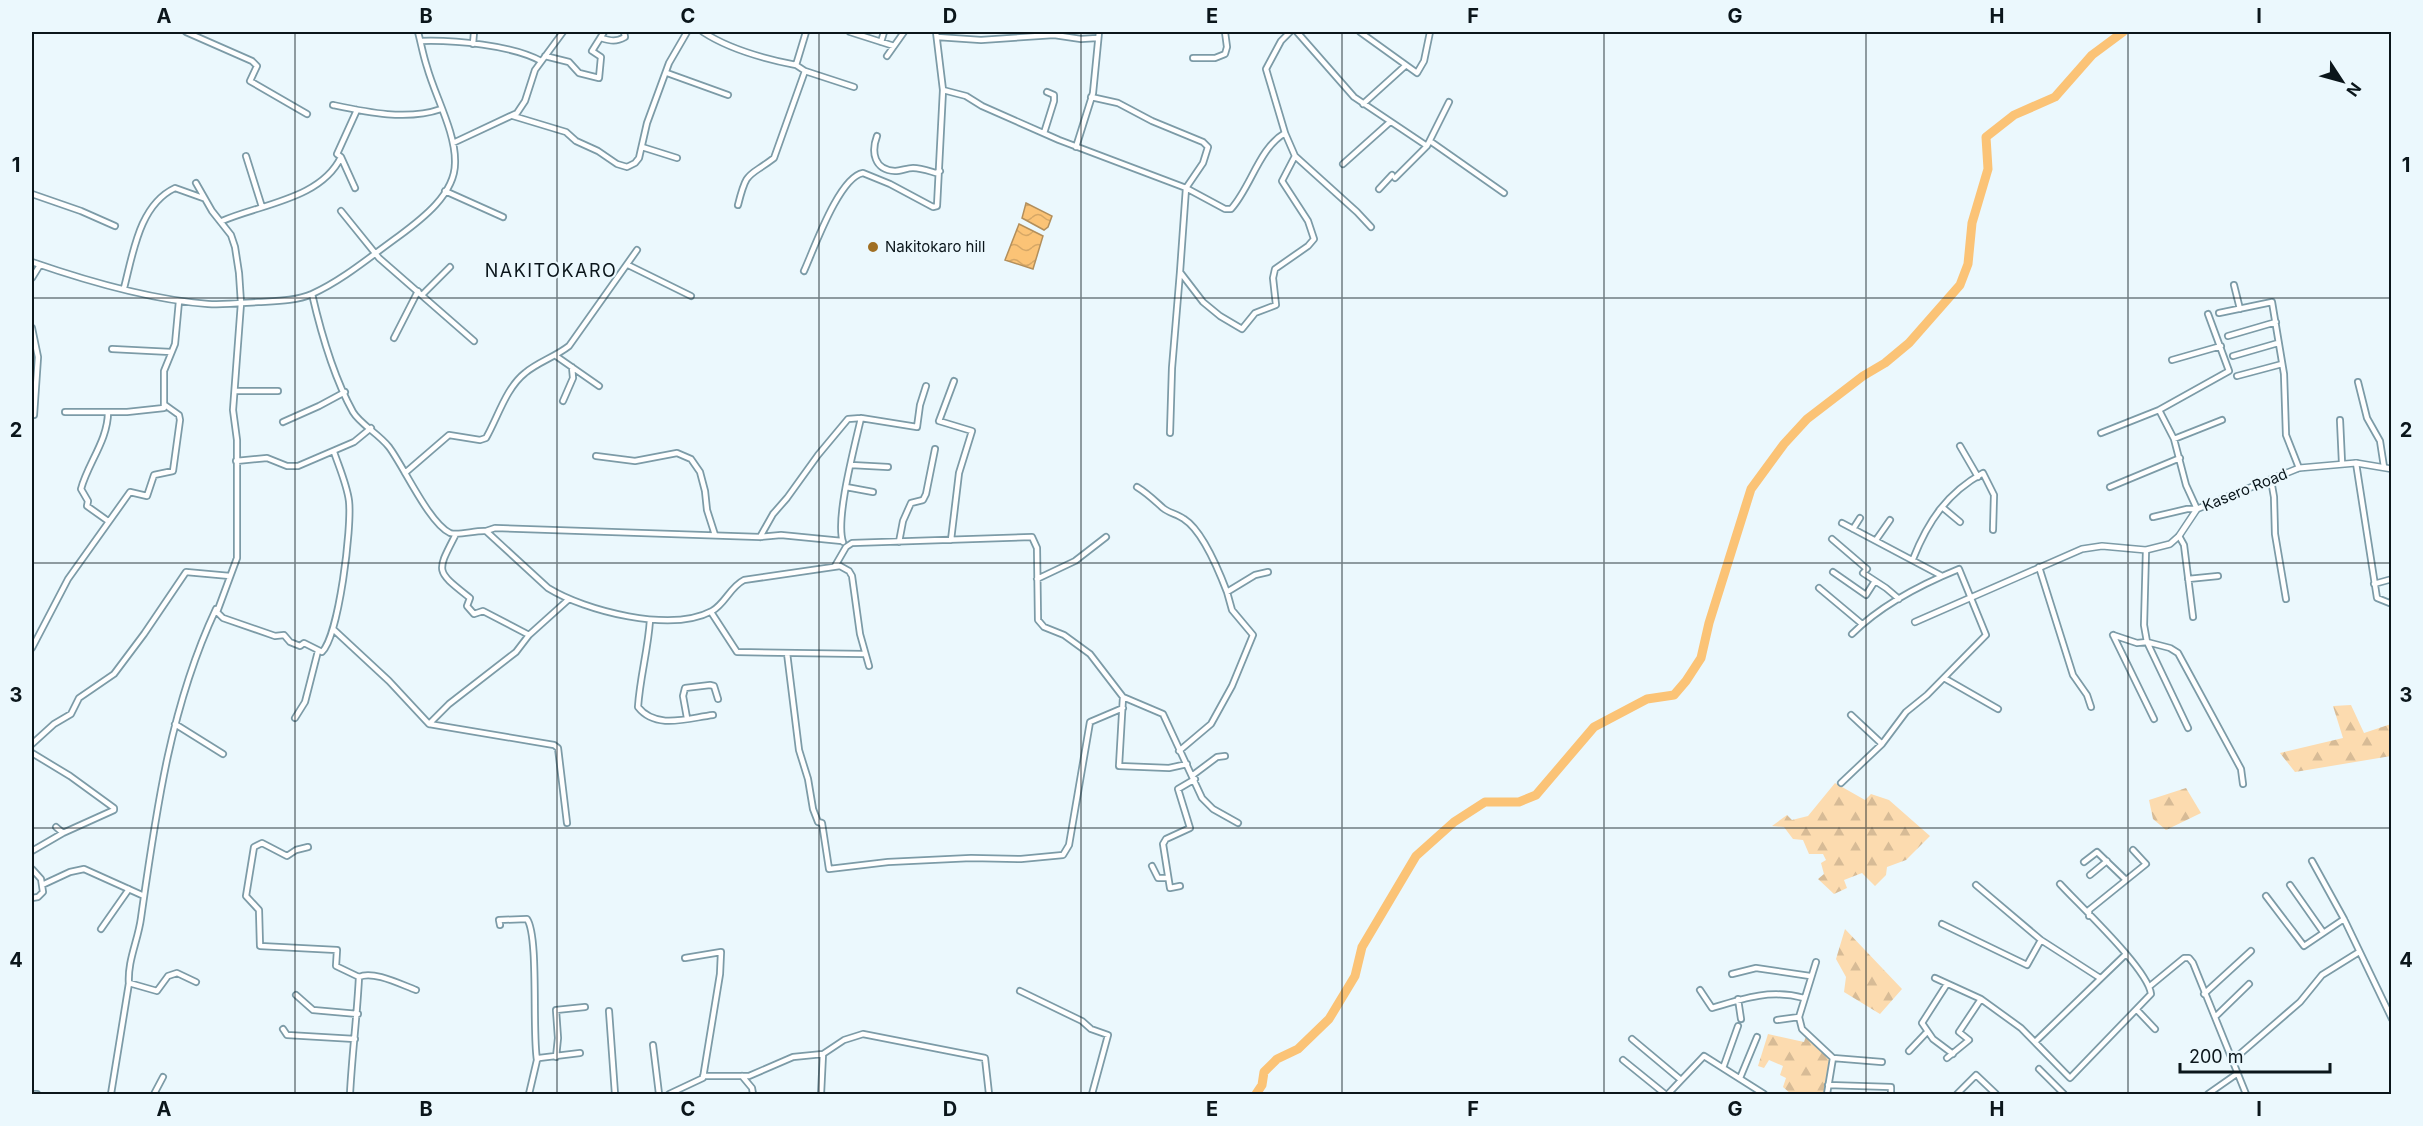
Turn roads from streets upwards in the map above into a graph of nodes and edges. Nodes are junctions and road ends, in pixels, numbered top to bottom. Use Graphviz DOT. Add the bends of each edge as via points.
graph roads {
  1 [pos="186,32"];
  2 [pos="418,32"];
  3 [pos="474,32"];
  4 [pos="563,32"];
  5 [pos="604,32"];
  6 [pos="624,32"];
  7 [pos="687,32"];
  8 [pos="703,32"];
  9 [pos="806,32"];
  10 [pos="850,32"];
  11 [pos="884,32"];
  12 [pos="903,32"];
  13 [pos="1099,32"];
  14 [pos="1225,32"];
  15 [pos="1290,32"];
  16 [pos="1297,32"];
  17 [pos="1359,32"];
  18 [pos="1374,32"];
  19 [pos="1430,32"];
  20 [pos="937,34"];
  21 [pos="1023,34"];
  22 [pos="1039,34"];
  23 [pos="602,38"];
  24 [pos="1097,38"];
  25 [pos="1369,38"];
  26 [pos="421,41"];
  27 [pos="881,42"];
  28 [pos="473,44"];
  29 [pos="894,46"];
  30 [pos="545,56"];
  31 [pos="887,56"];
  32 [pos="1193,58"];
  33 [pos="541,61"];
  34 [pos="796,65"];
  35 [pos="1405,66"];
  36 [pos="805,71"];
  37 [pos="667,73"];
  38 [pos="854,87"];
  39 [pos="943,90"];
  40 [pos="1047,92"];
  41 [pos="728,95"];
  42 [pos="1091,97"];
  43 [pos="1449,102"];
  44 [pos="1363,104"];
  45 [pos="333,105"];
  46 [pos="441,109"];
  47 [pos="357,110"];
  48 [pos="307,114"];
  49 [pos="513,116"];
  50 [pos="1390,122"];
  51 [pos="1044,133"];
  52 [pos="1285,133"];
  53 [pos="877,136"];
  54 [pos="453,143"];
  55 [pos="1428,144"];
  56 [pos="642,147"];
  57 [pos="1076,147"];
  58 [pos="246,156"];
  59 [pos="1295,156"];
  60 [pos="341,157"];
  61 [pos="677,158"];
  62 [pos="1342,164"];
  63 [pos="940,171"];
  64 [pos="196,183"];
  65 [pos="355,188"];
  66 [pos="1186,188"];
  67 [pos="1379,189"];
  68 [pos="445,191"];
  69 [pos="1504,193"];
  70 [pos="32,194"];
  71 [pos="205,198"];
  72 [pos="738,205"];
  73 [pos="262,207"];
  74 [pos="341,211"];
  75 [pos="503,217"];
  76 [pos="222,221"];
  77 [pos="115,226"];
  78 [pos="1371,227"];
  79 [pos="637,250"];
  80 [pos="375,253"];
  81 [pos="32,262"];
  82 [pos="40,265"];
  83 [pos="628,265"];
  84 [pos="450,267"];
  85 [pos="804,271"];
  86 [pos="1180,272"];
  87 [pos="32,278"];
  88 [pos="2234,285"];
  89 [pos="124,288"];
  90 [pos="418,291"];
  91 [pos="312,294"];
  92 [pos="423,295"];
  93 [pos="691,296"];
  94 [pos="179,301"];
  95 [pos="241,303"];
  96 [pos="2240,309"];
  97 [pos="2219,313"];
  98 [pos="2208,315"];
  99 [pos="2276,322"];
  100 [pos="32,328"];
  101 [pos="2228,336"];
  102 [pos="394,338"];
  103 [pos="474,341"];
  104 [pos="2278,343"];
  105 [pos="2221,346"];
  106 [pos="112,350"];
  107 [pos="171,352"];
  108 [pos="556,356"];
  109 [pos="2233,356"];
  110 [pos="2172,360"];
  111 [pos="2282,364"];
  112 [pos="572,367"];
  113 [pos="2237,376"];
  114 [pos="954,381"];
  115 [pos="2358,381"];
  116 [pos="599,386"];
  117 [pos="926,386"];
  118 [pos="235,391"];
  119 [pos="278,391"];
  120 [pos="345,392"];
  121 [pos="563,401"];
  122 [pos="165,405"];
  123 [pos="2159,410"];
  124 [pos="65,412"];
  125 [pos="108,412"];
  126 [pos="34,415"];
  127 [pos="861,418"];
  128 [pos="2222,420"];
  129 [pos="2340,420"];
  130 [pos="283,422"];
  131 [pos="371,428"];
  132 [pos="1170,433"];
  133 [pos="2101,433"];
  134 [pos="2174,439"];
  135 [pos="1960,446"];
  136 [pos="935,449"];
  137 [pos="334,452"];
  138 [pos="596,456"];
  139 [pos="2180,458"];
  140 [pos="236,461"];
  141 [pos="2342,463"];
  142 [pos="2356,464"];
  143 [pos="851,465"];
  144 [pos="888,466"];
  145 [pos="2384,467"];
  146 [pos="2299,468"];
  147 [pos="2391,469"];
  148 [pos="405,473"];
  149 [pos="1977,477"];
  150 [pos="2271,480"];
  151 [pos="846,487"];
  152 [pos="1137,487"];
  153 [pos="2110,487"];
  154 [pos="873,492"];
  155 [pos="1942,507"];
  156 [pos="2197,509"];
  157 [pos="2153,517"];
  158 [pos="1860,518"];
  159 [pos="1890,520"];
  160 [pos="108,521"];
  161 [pos="1960,522"];
  162 [pos="1842,523"];
  163 [pos="1853,529"];
  164 [pos="1993,530"];
  165 [pos="486,531"];
  166 [pos="456,534"];
  167 [pos="715,535"];
  168 [pos="2179,536"];
  169 [pos="760,537"];
  170 [pos="1106,537"];
  171 [pos="1832,539"];
  172 [pos="951,540"];
  173 [pos="1876,540"];
  174 [pos="842,541"];
  175 [pos="899,542"];
  176 [pos="846,547"];
  177 [pos="2146,550"];
  178 [pos="1913,559"];
  179 [pos="836,566"];
  180 [pos="2039,567"];
  181 [pos="1268,572"];
  182 [pos="1833,572"];
  183 [pos="230,576"];
  184 [pos="1942,576"];
  185 [pos="2218,576"];
  186 [pos="1037,579"];
  187 [pos="2188,579"];
  188 [pos="2391,579"];
  189 [pos="1875,581"];
  190 [pos="2374,584"];
  191 [pos="1819,588"];
  192 [pos="224,592"];
  193 [pos="1227,592"];
  194 [pos="1971,598"];
  195 [pos="568,599"];
  196 [pos="1899,599"];
  197 [pos="2286,599"];
  198 [pos="2391,604"];
  199 [pos="711,612"];
  200 [pos="2193,617"];
  201 [pos="650,621"];
  202 [pos="1915,622"];
  203 [pos="1862,624"];
  204 [pos="333,629"];
  205 [pos="1852,634"];
  206 [pos="529,635"];
  207 [pos="2147,642"];
  208 [pos="32,648"];
  209 [pos="318,651"];
  210 [pos="787,653"];
  211 [pos="864,654"];
  212 [pos="868,666"];
  213 [pos="1944,678"];
  214 [pos="1124,697"];
  215 [pos="718,699"];
  216 [pos="2091,706"];
  217 [pos="1123,708"];
  218 [pos="1998,709"];
  219 [pos="713,715"];
  220 [pos="1851,715"];
  221 [pos="295,718"];
  222 [pos="687,718"];
  223 [pos="2154,718"];
  224 [pos="175,724"];
  225 [pos="429,724"];
  226 [pos="2187,728"];
  227 [pos="32,744"];
  228 [pos="1882,744"];
  229 [pos="1179,751"];
  230 [pos="32,753"];
  231 [pos="223,754"];
  232 [pos="1225,756"];
  233 [pos="1187,764"];
  234 [pos="1194,777"];
  235 [pos="1841,783"];
  236 [pos="2243,784"];
  237 [pos="567,823"];
  238 [pos="1238,823"];
  239 [pos="56,827"];
  240 [pos="63,833"];
  241 [pos="308,847"];
  242 [pos="2133,850"];
  243 [pos="32,851"];
  244 [pos="2107,861"];
  245 [pos="2312,861"];
  246 [pos="2085,862"];
  247 [pos="1152,866"];
  248 [pos="32,869"];
  249 [pos="2090,875"];
  250 [pos="1168,878"];
  251 [pos="2126,880"];
  252 [pos="2060,884"];
  253 [pos="42,885"];
  254 [pos="1976,885"];
  255 [pos="2290,885"];
  256 [pos="1180,886"];
  257 [pos="129,889"];
  258 [pos="144,896"];
  259 [pos="2266,896"];
  260 [pos="32,898"];
  261 [pos="2089,916"];
  262 [pos="2344,919"];
  263 [pos="1942,924"];
  264 [pos="500,926"];
  265 [pos="101,929"];
  266 [pos="2323,932"];
  267 [pos="2042,939"];
  268 [pos="2251,951"];
  269 [pos="2359,952"];
  270 [pos="2126,954"];
  271 [pos="685,958"];
  272 [pos="1816,962"];
  273 [pos="1732,974"];
  274 [pos="1810,976"];
  275 [pos="359,977"];
  276 [pos="1935,978"];
  277 [pos="2100,978"];
  278 [pos="196,982"];
  279 [pos="1947,984"];
  280 [pos="2249,984"];
  281 [pos="129,985"];
  282 [pos="2150,986"];
  283 [pos="416,990"];
  284 [pos="1700,990"];
  285 [pos="1020,991"];
  286 [pos="2204,994"];
  287 [pos="296,995"];
  288 [pos="1804,998"];
  289 [pos="1738,999"];
  290 [pos="1981,999"];
  291 [pos="585,1007"];
  292 [pos="2137,1010"];
  293 [pos="609,1011"];
  294 [pos="358,1014"];
  295 [pos="1798,1017"];
  296 [pos="2215,1017"];
  297 [pos="1741,1019"];
  298 [pos="2391,1019"];
  299 [pos="1777,1020"];
  300 [pos="1738,1026"];
  301 [pos="283,1029"];
  302 [pos="2155,1029"];
  303 [pos="1927,1032"];
  304 [pos="1756,1037"];
  305 [pos="355,1039"];
  306 [pos="1632,1039"];
  307 [pos="2035,1042"];
  308 [pos="653,1045"];
  309 [pos="1909,1051"];
  310 [pos="580,1053"];
  311 [pos="823,1054"];
  312 [pos="1953,1054"];
  313 [pos="556,1057"];
  314 [pos="1833,1058"];
  315 [pos="1947,1058"];
  316 [pos="537,1060"];
  317 [pos="1623,1060"];
  318 [pos="2233,1060"];
  319 [pos="1882,1062"];
  320 [pos="1723,1068"];
  321 [pos="2039,1069"];
  322 [pos="2238,1073"];
  323 [pos="703,1076"];
  324 [pos="742,1076"];
  325 [pos="163,1077"];
  326 [pos="1740,1078"];
  327 [pos="1681,1080"];
  328 [pos="1828,1085"];
  329 [pos="32,1094"];
  330 [pos="37,1095"];
  331 [pos="111,1095"];
  332 [pos="154,1095"];
  333 [pos="350,1095"];
  334 [pos="529,1095"];
  335 [pos="615,1095"];
  336 [pos="659,1095"];
  337 [pos="669,1095"];
  338 [pos="753,1095"];
  339 [pos="821,1095"];
  340 [pos="989,1095"];
  341 [pos="1092,1095"];
  342 [pos="1667,1095"];
  343 [pos="1764,1095"];
  344 [pos="1827,1095"];
  345 [pos="1891,1095"];
  346 [pos="1957,1095"];
  347 [pos="1996,1095"];
  348 [pos="2064,1095"];
  349 [pos="2208,1095"];
  350 [pos="2246,1095"];
  1 -- 48 [label="street" via="252,61 256,66 250,81"];
  2 -- 26 [label="street"];
  3 -- 28 [label="street"];
  4 -- 30 [label="street"];
  5 -- 23 [label="street"];
  6 -- 23 [label="street" via="625,37 619,40"];
  7 -- 37 [label="street"];
  8 -- 34 [label="street" via="751,53"];
  9 -- 34 [label="street"];
  10 -- 27 [label="street"];
  11 -- 27 [label="street"];
  12 -- 29 [label="street"];
  13 -- 24 [label="street"];
  14 -- 32 [label="street" via="1225,54"];
  15 -- 52 [label="street" via="1266,69"];
  16 -- 44 [label="street"];
  17 -- 25 [label="street"];
  18 -- 25 [label="street"];
  19 -- 35 [label="street" via="1424,61 1417,73"];
  20 -- 21 [label="street" via="981,40"];
  20 -- 39 [label="street"];
  21 -- 22 [label="street"];
  22 -- 24 [label="street"];
  23 -- 30 [label="street" via="592,51 601,57 599,78 579,73 569,62"];
  24 -- 42 [label="street" via="1097,70"];
  25 -- 35 [label="street"];
  26 -- 28 [label="street"];
  26 -- 46 [label="street"];
  27 -- 29 [label="street"];
  28 -- 33 [label="street" via="502,48"];
  29 -- 31 [label="street"];
  30 -- 33 [label="street"];
  33 -- 49 [label="street" via="522,108"];
  34 -- 36 [label="street"];
  35 -- 44 [label="street"];
  36 -- 38 [label="street"];
  36 -- 72 [label="street" via="774,158 744,180"];
  37 -- 41 [label="street"];
  37 -- 56 [label="street"];
  39 -- 51 [label="street" via="966,96"];
  39 -- 63 [label="street"];
  40 -- 51 [label="street" via="1054,95 1054,101"];
  42 -- 57 [label="street"];
  42 -- 66 [label="street" via="1118,103 1207,144 1209,150"];
  43 -- 55 [label="street"];
  44 -- 50 [label="street"];
  45 -- 47 [label="street"];
  46 -- 47 [label="street" via="422,114"];
  46 -- 54 [label="street"];
  47 -- 60 [label="street" via="337,154"];
  49 -- 54 [label="street"];
  49 -- 56 [label="street" via="566,132 627,167 639,158"];
  50 -- 55 [label="street"];
  50 -- 62 [label="street"];
  51 -- 57 [label="street"];
  52 -- 59 [label="street"];
  52 -- 66 [label="street" via="1267,151 1231,209"];
  53 -- 63 [label="street" via="873,154 884,168"];
  54 -- 68 [label="street" via="453,176"];
  55 -- 67 [label="street"];
  55 -- 69 [label="street"];
  56 -- 61 [label="street"];
  57 -- 66 [label="street"];
  58 -- 73 [label="street"];
  59 -- 78 [label="street"];
  59 -- 86 [label="street" via="1282,181 1308,221 1314,239 1275,269 1276,305 1255,313 1242,329 1203,302"];
  60 -- 65 [label="street"];
  60 -- 73 [label="street" via="329,175 311,188"];
  63 -- 85 [label="street" via="937,206 933,207 863,173 850,179 827,214"];
  64 -- 71 [label="street"];
  66 -- 86 [label="street"];
  68 -- 75 [label="street"];
  68 -- 80 [label="street" via="419,222"];
  70 -- 77 [label="street"];
  71 -- 76 [label="street"];
  71 -- 89 [label="street" via="175,188 157,199 142,226"];
  73 -- 76 [label="street"];
  74 -- 80 [label="street"];
  76 -- 95 [label="street" via="236,247"];
  79 -- 83 [label="street"];
  80 -- 90 [label="street"];
  80 -- 91 [label="street"];
  81 -- 82 [label="street"];
  82 -- 87 [label="street"];
  82 -- 89 [label="street"];
  83 -- 93 [label="street"];
  83 -- 108 [label="street" via="569,346"];
  84 -- 92 [label="street"];
  86 -- 132 [label="street"];
  88 -- 96 [label="street"];
  89 -- 94 [label="street"];
  90 -- 92 [label="street"];
  90 -- 102 [label="street"];
  91 -- 95 [label="street"];
  91 -- 120 [label="street" via="326,350"];
  92 -- 103 [label="street"];
  94 -- 95 [label="street"];
  94 -- 107 [label="street"];
  95 -- 118 [label="street"];
  96 -- 97 [label="street"];
  96 -- 99 [label="street" via="2272,302"];
  98 -- 105 [label="street"];
  99 -- 101 [label="street"];
  99 -- 104 [label="street"];
  100 -- 126 [label="street" via="38,357"];
  104 -- 109 [label="street"];
  104 -- 111 [label="street"];
  105 -- 110 [label="street"];
  105 -- 123 [label="street" via="2229,371"];
  106 -- 107 [label="street"];
  107 -- 122 [label="street" via="164,371"];
  108 -- 112 [label="street"];
  108 -- 148 [label="street" via="516,380 486,438 449,435"];
  111 -- 113 [label="street"];
  111 -- 146 [label="street" via="2286,435"];
  112 -- 116 [label="street"];
  112 -- 121 [label="street" via="573,378"];
  114 -- 172 [label="street" via="939,421 972,431 959,473"];
  115 -- 145 [label="street" via="2367,418 2380,441"];
  117 -- 127 [label="street" via="917,427"];
  118 -- 119 [label="street"];
  118 -- 140 [label="street"];
  120 -- 130 [label="street"];
  120 -- 131 [label="street" via="353,412"];
  122 -- 125 [label="street" via="159,410"];
  122 -- 160 [label="street" via="179,415 174,468 169,473 154,475 147,496 130,492"];
  123 -- 133 [label="street"];
  123 -- 134 [label="street"];
  124 -- 125 [label="street"];
  125 -- 160 [label="street" via="108,422 81,489 87,506"];
  127 -- 143 [label="street"];
  127 -- 169 [label="street" via="848,419 773,514"];
  128 -- 134 [label="street"];
  129 -- 141 [label="street"];
  131 -- 137 [label="street"];
  131 -- 148 [label="street"];
  134 -- 139 [label="street"];
  135 -- 149 [label="street"];
  136 -- 175 [label="street" via="926,494 923,500 911,503"];
  137 -- 140 [label="street" via="298,466 267,458"];
  137 -- 204 [label="street" via="349,510"];
  138 -- 167 [label="street" via="635,461 677,453 691,459 700,472"];
  139 -- 153 [label="street"];
  139 -- 156 [label="street"];
  140 -- 183 [label="street" via="237,548"];
  141 -- 142 [label="street, Kasero Road"];
  141 -- 146 [label="street, Kasero Road"];
  142 -- 145 [label="street, Kasero Road"];
  142 -- 190 [label="street"];
  143 -- 144 [label="street"];
  143 -- 151 [label="street"];
  145 -- 147 [label="street, Kasero Road"];
  146 -- 150 [label="street, Kasero Road"];
  148 -- 166 [label="street" via="439,525"];
  149 -- 155 [label="street" via="1955,491"];
  149 -- 164 [label="street" via="1983,473 1994,495"];
  150 -- 156 [label="street, Kasero Road"];
  150 -- 197 [label="street"];
  151 -- 154 [label="street"];
  151 -- 174 [label="street"];
  152 -- 193 [label="street" via="1192,526"];
  155 -- 161 [label="street"];
  155 -- 178 [label="street" via="1924,531"];
  156 -- 157 [label="street"];
  156 -- 168 [label="street, Kasero Road"];
  158 -- 163 [label="street"];
  159 -- 173 [label="street"];
  160 -- 208 [label="street" via="68,579"];
  162 -- 163 [label="street"];
  163 -- 173 [label="street"];
  165 -- 166 [label="street"];
  165 -- 167 [label="street" via="495,528"];
  165 -- 195 [label="street" via="548,588"];
  166 -- 206 [label="street" via="441,561 446,578 470,598 467,606 474,614 483,611"];
  167 -- 169 [label="street"];
  168 -- 177 [label="street" via="2170,544"];
  168 -- 187 [label="street" via="2184,545"];
  169 -- 174 [label="street" via="781,535"];
  170 -- 186 [label="street" via="1075,561"];
  171 -- 189 [label="street"];
  172 -- 175 [label="street"];
  172 -- 186 [label="street" via="1032,537"];
  173 -- 178 [label="street"];
  174 -- 176 [label="street"];
  175 -- 176 [label="street" via="852,543"];
  176 -- 179 [label="street"];
  177 -- 180 [label="street" via="2096,546"];
  177 -- 207 [label="street"];
  178 -- 184 [label="street"];
  179 -- 199 [label="street" via="744,580"];
  179 -- 211 [label="street" via="844,567 852,576"];
  180 -- 194 [label="street"];
  180 -- 216 [label="street" via="2073,675"];
  181 -- 193 [label="street" via="1255,575"];
  182 -- 189 [label="street" via="1866,595"];
  183 -- 192 [label="street"];
  183 -- 227 [label="street" via="186,572 114,674 79,698 71,714"];
  184 -- 194 [label="street" via="1959,569"];
  184 -- 196 [label="street"];
  185 -- 187 [label="street"];
  186 -- 214 [label="street" via="1038,620 1090,654"];
  187 -- 200 [label="street"];
  188 -- 190 [label="street"];
  189 -- 196 [label="street"];
  190 -- 198 [label="street" via="2377,598"];
  191 -- 203 [label="street"];
  192 -- 209 [label="street" via="217,612 223,618 276,636 284,635 290,642 300,646 304,643"];
  192 -- 224 [label="street" via="207,628"];
  193 -- 229 [label="street" via="1232,610 1253,635 1211,724"];
  194 -- 202 [label="street"];
  194 -- 213 [label="street" via="1986,635"];
  195 -- 201 [label="street"];
  195 -- 206 [label="street"];
  196 -- 203 [label="street"];
  199 -- 201 [label="street" via="691,619"];
  199 -- 210 [label="street" via="737,652"];
  201 -- 222 [label="street" via="638,707 658,721"];
  203 -- 205 [label="street"];
  204 -- 209 [label="street" via="326,648"];
  204 -- 225 [label="street"];
  206 -- 225 [label="street" via="516,652"];
  207 -- 223 [label="street" via="2137,643 2113,634"];
  207 -- 226 [label="street"];
  207 -- 236 [label="street" via="2178,653 2241,769"];
  209 -- 221 [label="street" via="305,702"];
  210 -- 211 [label="street"];
  210 -- 217 [label="street" via="799,750 813,809 822,823 829,869 888,862 1063,855 1069,845 1089,722"];
  211 -- 212 [label="street"];
  213 -- 218 [label="street"];
  213 -- 228 [label="street" via="1906,712"];
  214 -- 217 [label="street"];
  214 -- 229 [label="street" via="1163,714"];
  215 -- 222 [label="street" via="711,685 685,688"];
  217 -- 233 [label="street" via="1119,766 1169,768"];
  219 -- 222 [label="street"];
  220 -- 228 [label="street"];
  224 -- 231 [label="street"];
  224 -- 258 [label="street" via="158,800"];
  225 -- 237 [label="street" via="554,745 558,748"];
  228 -- 235 [label="street"];
  229 -- 233 [label="street"];
  230 -- 240 [label="street" via="114,808"];
  232 -- 234 [label="street" via="1217,757"];
  233 -- 234 [label="street"];
  234 -- 238 [label="street" via="1202,798"];
  234 -- 250 [label="street" via="1178,789 1190,828 1163,843"];
  239 -- 240 [label="street"];
  240 -- 243 [label="street"];
  241 -- 275 [label="street" via="287,856 262,843 254,847 246,896 259,910 260,946 337,950 336,966"];
  242 -- 251 [label="street" via="2146,864"];
  244 -- 246 [label="street" via="2097,852"];
  244 -- 249 [label="street"];
  244 -- 251 [label="street"];
  245 -- 262 [label="street"];
  247 -- 250 [label="street" via="1158,878"];
  248 -- 253 [label="street"];
  250 -- 256 [label="street" via="1170,888"];
  251 -- 261 [label="street" via="2089,910"];
  252 -- 261 [label="street"];
  253 -- 257 [label="street" via="84,869"];
  253 -- 260 [label="street" via="41,895"];
  254 -- 267 [label="street"];
  255 -- 266 [label="street"];
  257 -- 258 [label="street"];
  257 -- 265 [label="street"];
  258 -- 281 [label="street"];
  259 -- 266 [label="street" via="2304,946"];
  261 -- 270 [label="street"];
  262 -- 266 [label="street"];
  262 -- 269 [label="street"];
  263 -- 267 [label="street" via="2027,965"];
  264 -- 316 [label="street" via="499,920 527,919 531,924"];
  267 -- 277 [label="street"];
  268 -- 286 [label="street"];
  269 -- 298 [label="street"];
  269 -- 318 [label="street" via="2322,975 2300,1002"];
  270 -- 277 [label="street"];
  270 -- 282 [label="street"];
  271 -- 323 [label="street" via="721,952"];
  272 -- 274 [label="street"];
  273 -- 274 [label="street" via="1756,968"];
  274 -- 288 [label="street"];
  275 -- 283 [label="street" via="393,980"];
  275 -- 294 [label="street"];
  276 -- 279 [label="street"];
  277 -- 307 [label="street"];
  278 -- 281 [label="street" via="177,973 168,976 157,991"];
  279 -- 290 [label="street"];
  279 -- 303 [label="street" via="1922,1023"];
  280 -- 296 [label="street"];
  281 -- 331 [label="street"];
  282 -- 286 [label="street" via="2189,958"];
  282 -- 292 [label="street" via="2150,997"];
  284 -- 289 [label="street" via="1712,1008"];
  285 -- 341 [label="street" via="1108,1035"];
  286 -- 296 [label="street"];
  287 -- 294 [label="street" via="313,1010"];
  288 -- 289 [label="street" via="1764,993"];
  288 -- 295 [label="street"];
  289 -- 297 [label="street"];
  290 -- 307 [label="street"];
  290 -- 312 [label="street" via="1959,1032 1969,1040"];
  291 -- 313 [label="street" via="556,1010"];
  292 -- 302 [label="street"];
  292 -- 307 [label="street" via="2070,1078"];
  293 -- 335 [label="street"];
  294 -- 305 [label="street"];
  295 -- 299 [label="street"];
  295 -- 314 [label="street" via="1802,1029"];
  296 -- 318 [label="street"];
  300 -- 320 [label="street"];
  301 -- 305 [label="street" via="286,1035"];
  303 -- 309 [label="street"];
  303 -- 312 [label="street"];
  304 -- 326 [label="street"];
  305 -- 333 [label="street"];
  306 -- 327 [label="street"];
  308 -- 336 [label="street"];
  310 -- 313 [label="street"];
  311 -- 324 [label="street" via="793,1057 757,1074"];
  311 -- 339 [label="street"];
  311 -- 340 [label="street" via="844,1040 863,1034 979,1056 987,1063"];
  312 -- 315 [label="street"];
  313 -- 316 [label="street"];
  314 -- 319 [label="street"];
  314 -- 328 [label="street"];
  316 -- 334 [label="street"];
  317 -- 342 [label="street"];
  318 -- 322 [label="street"];
  320 -- 326 [label="street"];
  320 -- 327 [label="street" via="1704,1056"];
  321 -- 348 [label="street"];
  322 -- 349 [label="street"];
  322 -- 350 [label="street"];
  323 -- 324 [label="street"];
  323 -- 337 [label="street" via="701,1081"];
  324 -- 338 [label="street"];
  325 -- 332 [label="street"];
  326 -- 343 [label="street"];
  327 -- 342 [label="street"];
  328 -- 344 [label="street"];
  328 -- 345 [label="street" via="1891,1087"];
  329 -- 330 [label="street"];
  346 -- 347 [label="street" via="1976,1075"];
}
